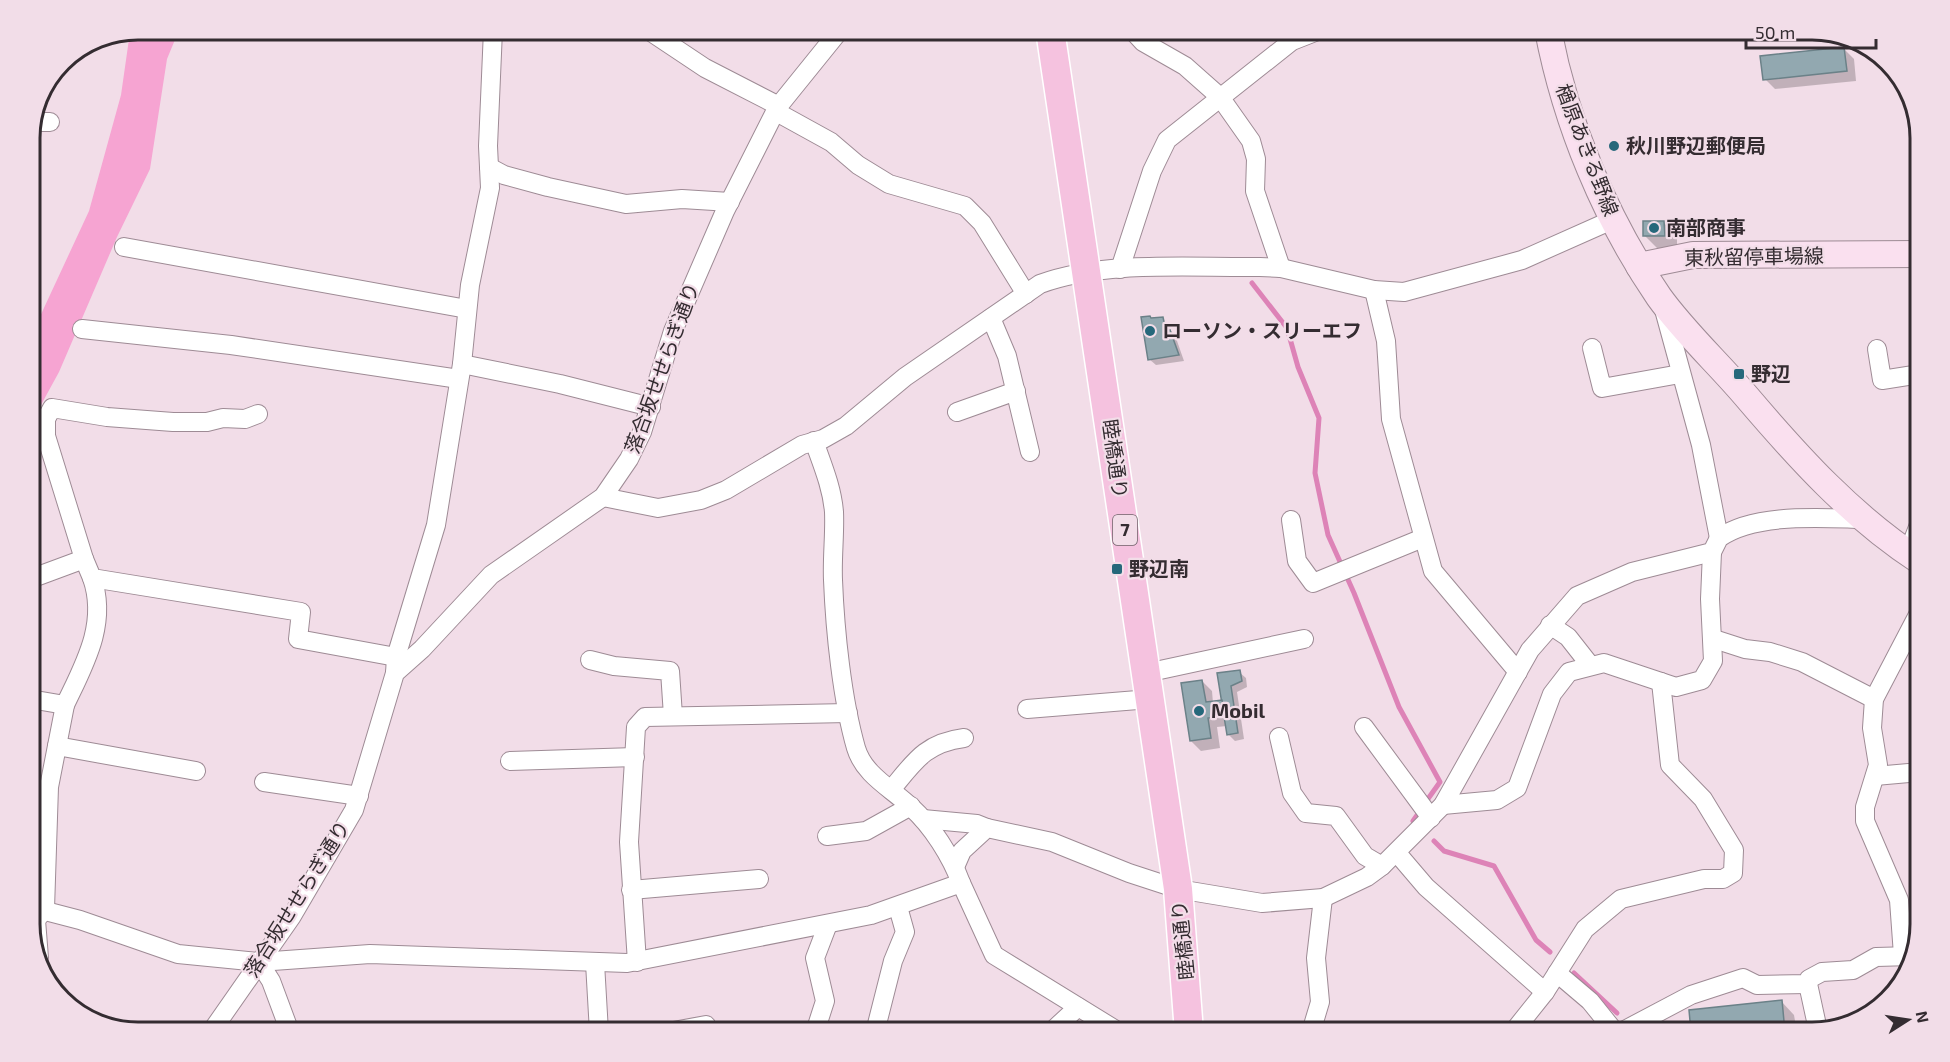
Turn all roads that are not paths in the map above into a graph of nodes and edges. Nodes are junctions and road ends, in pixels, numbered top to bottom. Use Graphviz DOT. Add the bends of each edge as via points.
graph roads {
  1 [pos="494,40"];
  2 [pos="663,40"];
  3 [pos="832,40"];
  4 [pos="1052,40"];
  5 [pos="1141,40"];
  6 [pos="1295,40"];
  7 [pos="1550,40"];
  8 [pos="1220,97"];
  9 [pos="777,108"];
  10 [pos="489,167"];
  11 [pos="730,202"];
  12 [pos="1612,220"];
  13 [pos="124,247"];
  14 [pos="1909,254"];
  15 [pos="1639,266"];
  16 [pos="1281,268"];
  17 [pos="1120,269"];
  18 [pos="1086,270"];
  19 [pos="1374,290"];
  20 [pos="1026,294"];
  21 [pos="1661,299"];
  22 [pos="467,309"];
  23 [pos="991,318"];
  24 [pos="82,329"];
  25 [pos="1592,348"];
  26 [pos="1877,349"];
  27 [pos="460,371"];
  28 [pos="1680,374"];
  29 [pos="1909,376"];
  30 [pos="1016,391"];
  31 [pos="651,407"];
  32 [pos="957,412"];
  33 [pos="258,414"];
  34 [pos="814,441"];
  35 [pos="1030,452"];
  36 [pos="603,497"];
  37 [pos="1861,519"];
  38 [pos="1291,520"];
  39 [pos="1423,538"];
  40 [pos="1715,545"];
  41 [pos="1910,554"];
  42 [pos="84,558"];
  43 [pos="41,575"];
  44 [pos="92,579"];
  45 [pos="1550,625"];
  46 [pos="1910,631"];
  47 [pos="1304,639"];
  48 [pos="1714,639"];
  49 [pos="590,660"];
  50 [pos="395,665"];
  51 [pos="1590,665"];
  52 [pos="1518,672"];
  53 [pos="1661,682"];
  54 [pos="1148,686"];
  55 [pos="1874,699"];
  56 [pos="41,701"];
  57 [pos="65,705"];
  58 [pos="1027,709"];
  59 [pos="848,713"];
  60 [pos="673,716"];
  61 [pos="1365,727"];
  62 [pos="1279,737"];
  63 [pos="964,738"];
  64 [pos="57,746"];
  65 [pos="635,758"];
  66 [pos="510,761"];
  67 [pos="196,771"];
  68 [pos="1910,773"];
  69 [pos="1875,776"];
  70 [pos="264,782"];
  71 [pos="891,790"];
  72 [pos="359,796"];
  73 [pos="1430,809"];
  74 [pos="917,813"];
  75 [pos="987,828"];
  76 [pos="827,836"];
  77 [pos="1397,853"];
  78 [pos="1382,866"];
  79 [pos="958,875"];
  80 [pos="41,877"];
  81 [pos="759,879"];
  82 [pos="1178,889"];
  83 [pos="631,890"];
  84 [pos="1323,898"];
  85 [pos="898,907"];
  86 [pos="41,909"];
  87 [pos="828,924"];
  88 [pos="1907,946"];
  89 [pos="1904,955"];
  90 [pos="259,962"];
  91 [pos="637,962"];
  92 [pos="595,963"];
  93 [pos="1557,973"];
  94 [pos="1808,984"];
  95 [pos="1545,992"];
  96 [pos="1078,1007"];
  97 [pos="217,1022"];
  98 [pos="286,1022"];
  99 [pos="598,1022"];
  100 [pos="818,1022"];
  101 [pos="878,1022"];
  102 [pos="1062,1022"];
  103 [pos="1103,1022"];
  104 [pos="1189,1022"];
  105 [pos="1314,1022"];
  106 [pos="1521,1022"];
  107 [pos="1607,1022"];
  108 [pos="1640,1022"];
  109 [pos="1816,1022"];
  1 -- 10 [label="street"];
  2 -- 9 [label="street"];
  3 -- 9 [label="street, 落合坂せせらぎ通り"];
  4 -- 18 [label="main road, 睦橋通り / 7"];
  5 -- 8 [label="street" via="1185,66"];
  6 -- 8 [label="street"];
  7 -- 12 [label="main road, 楢原あきる野線" via="1576,130"];
  8 -- 16 [label="street" via="1251,141 1256,159 1255,191"];
  8 -- 17 [label="street" via="1167,140 1152,171"];
  9 -- 11 [label="street, 落合坂せせらぎ通り"];
  9 -- 20 [label="street" via="889,184 965,206 982,223"];
  10 -- 11 [label="street" via="548,187 626,204 682,199"];
  10 -- 22 [label="street" via="490,188"];
  11 -- 31 [label="street, 落合坂せせらぎ通り" via="673,331"];
  12 -- 15 [label="main road, 楢原あきる野線"];
  12 -- 19 [label="street" via="1488,271 1404,292"];
  13 -- 22 [label="street"];
  14 -- 15 [label="main road, 東秋留停車場線" via="1693,255"];
  15 -- 21 [label="main road"];
  16 -- 17 [label="street"];
  16 -- 19 [label="street"];
  17 -- 18 [label="street"];
  18 -- 20 [label="street" via="1040,284"];
  18 -- 54 [label="main road, 睦橋通り / 7"];
  19 -- 39 [label="street" via="1386,347 1391,419"];
  20 -- 23 [label="street"];
  21 -- 28 [label="street"];
  21 -- 37 [label="main road" via="1779,435"];
  22 -- 27 [label="street"];
  23 -- 30 [label="street"];
  23 -- 34 [label="street" via="904,377 846,426"];
  24 -- 27 [label="street"];
  25 -- 28 [label="street" via="1602,387"];
  26 -- 29 [label="street" via="1882,380"];
  27 -- 31 [label="street" via="560,384"];
  27 -- 50 [label="street" via="436,525"];
  28 -- 40 [label="street" via="1701,445"];
  30 -- 32 [label="street"];
  30 -- 35 [label="street"];
  31 -- 36 [label="street, 落合坂せせらぎ通り" via="629,459"];
  33 -- 42 [label="street" via="245,420 173,422 52,408 46,419 46,436"];
  34 -- 36 [label="street" via="701,500 658,508"];
  34 -- 59 [label="street" via="834,511 833,583"];
  36 -- 50 [label="street, 落合坂せせらぎ通り" via="491,575 422,649"];
  37 -- 40 [label="street" via="1801,518 1750,526"];
  37 -- 41 [label="main road"];
  38 -- 39 [label="street" via="1297,561 1313,583"];
  39 -- 52 [label="street" via="1433,571"];
  40 -- 45 [label="street" via="1632,572 1577,596"];
  40 -- 48 [label="street" via="1710,599"];
  42 -- 43 [label="street"];
  42 -- 44 [label="street"];
  44 -- 50 [label="street" via="301,612 298,639"];
  44 -- 57 [label="street" via="97,594 95,633 90,653"];
  45 -- 51 [label="street" via="1568,637"];
  45 -- 52 [label="street"];
  46 -- 55 [label="street"];
  47 -- 54 [label="street"];
  48 -- 53 [label="street" via="1713,661 1702,680 1676,687"];
  48 -- 55 [label="street" via="1802,662"];
  49 -- 60 [label="street" via="670,671"];
  50 -- 72 [label="street, 落合坂せせらぎ通り"];
  51 -- 53 [label="street" via="1604,663"];
  51 -- 73 [label="street" via="1569,672 1551,694 1517,788 1497,800"];
  52 -- 73 [label="street"];
  53 -- 93 [label="street" via="1670,765 1703,799 1734,850 1732,873 1724,879 1704,879 1621,899 1585,929"];
  54 -- 58 [label="street"];
  54 -- 82 [label="main road, 睦橋通り / 7"];
  55 -- 69 [label="street" via="1872,728 1878,765"];
  56 -- 57 [label="street"];
  57 -- 64 [label="street"];
  59 -- 60 [label="street"];
  59 -- 71 [label="street" via="862,762"];
  60 -- 65 [label="street" via="645,717 636,727"];
  61 -- 73 [label="street"];
  62 -- 78 [label="street" via="1292,793 1306,813 1336,816 1365,856"];
  63 -- 71 [label="street" via="933,746 918,757"];
  64 -- 67 [label="street"];
  64 -- 80 [label="street"];
  65 -- 66 [label="street"];
  65 -- 83 [label="street" via="629,842"];
  68 -- 69 [label="street"];
  69 -- 88 [label="street" via="1865,807 1865,821 1899,900"];
  70 -- 72 [label="street"];
  71 -- 74 [label="street"];
  72 -- 90 [label="street, 落合坂せせらぎ通り" via="318,873"];
  73 -- 77 [label="street"];
  74 -- 75 [label="street"];
  74 -- 76 [label="street" via="866,831"];
  74 -- 79 [label="street"];
  75 -- 79 [label="street" via="962,851"];
  75 -- 82 [label="street" via="1052,842"];
  77 -- 78 [label="street"];
  77 -- 95 [label="street" via="1426,887"];
  78 -- 84 [label="street"];
  79 -- 85 [label="street"];
  79 -- 96 [label="street" via="994,955"];
  81 -- 83 [label="street"];
  82 -- 84 [label="street" via="1262,903"];
  82 -- 104 [label="main road, 睦橋通り / 7"];
  83 -- 91 [label="street"];
  84 -- 105 [label="street" via="1316,958 1320,1002"];
  85 -- 87 [label="street"];
  85 -- 101 [label="street" via="905,932 893,961"];
  86 -- 90 [label="street" via="178,954"];
  87 -- 91 [label="street"];
  87 -- 100 [label="street" via="815,958 825,1001"];
  89 -- 94 [label="street" via="1876,957 1853,970 1822,972 1809,979"];
  90 -- 92 [label="street" via="370,954"];
  90 -- 97 [label="street, 落合坂せせらぎ通り"];
  90 -- 98 [label="street" via="271,981"];
  91 -- 92 [label="street"];
  92 -- 99 [label="street"];
  93 -- 95 [label="street"];
  93 -- 107 [label="street" via="1590,1000"];
  94 -- 108 [label="street" via="1757,985 1743,978 1691,995"];
  94 -- 109 [label="street"];
  95 -- 106 [label="street"];
  96 -- 102 [label="street"];
  96 -- 103 [label="street"];
}
